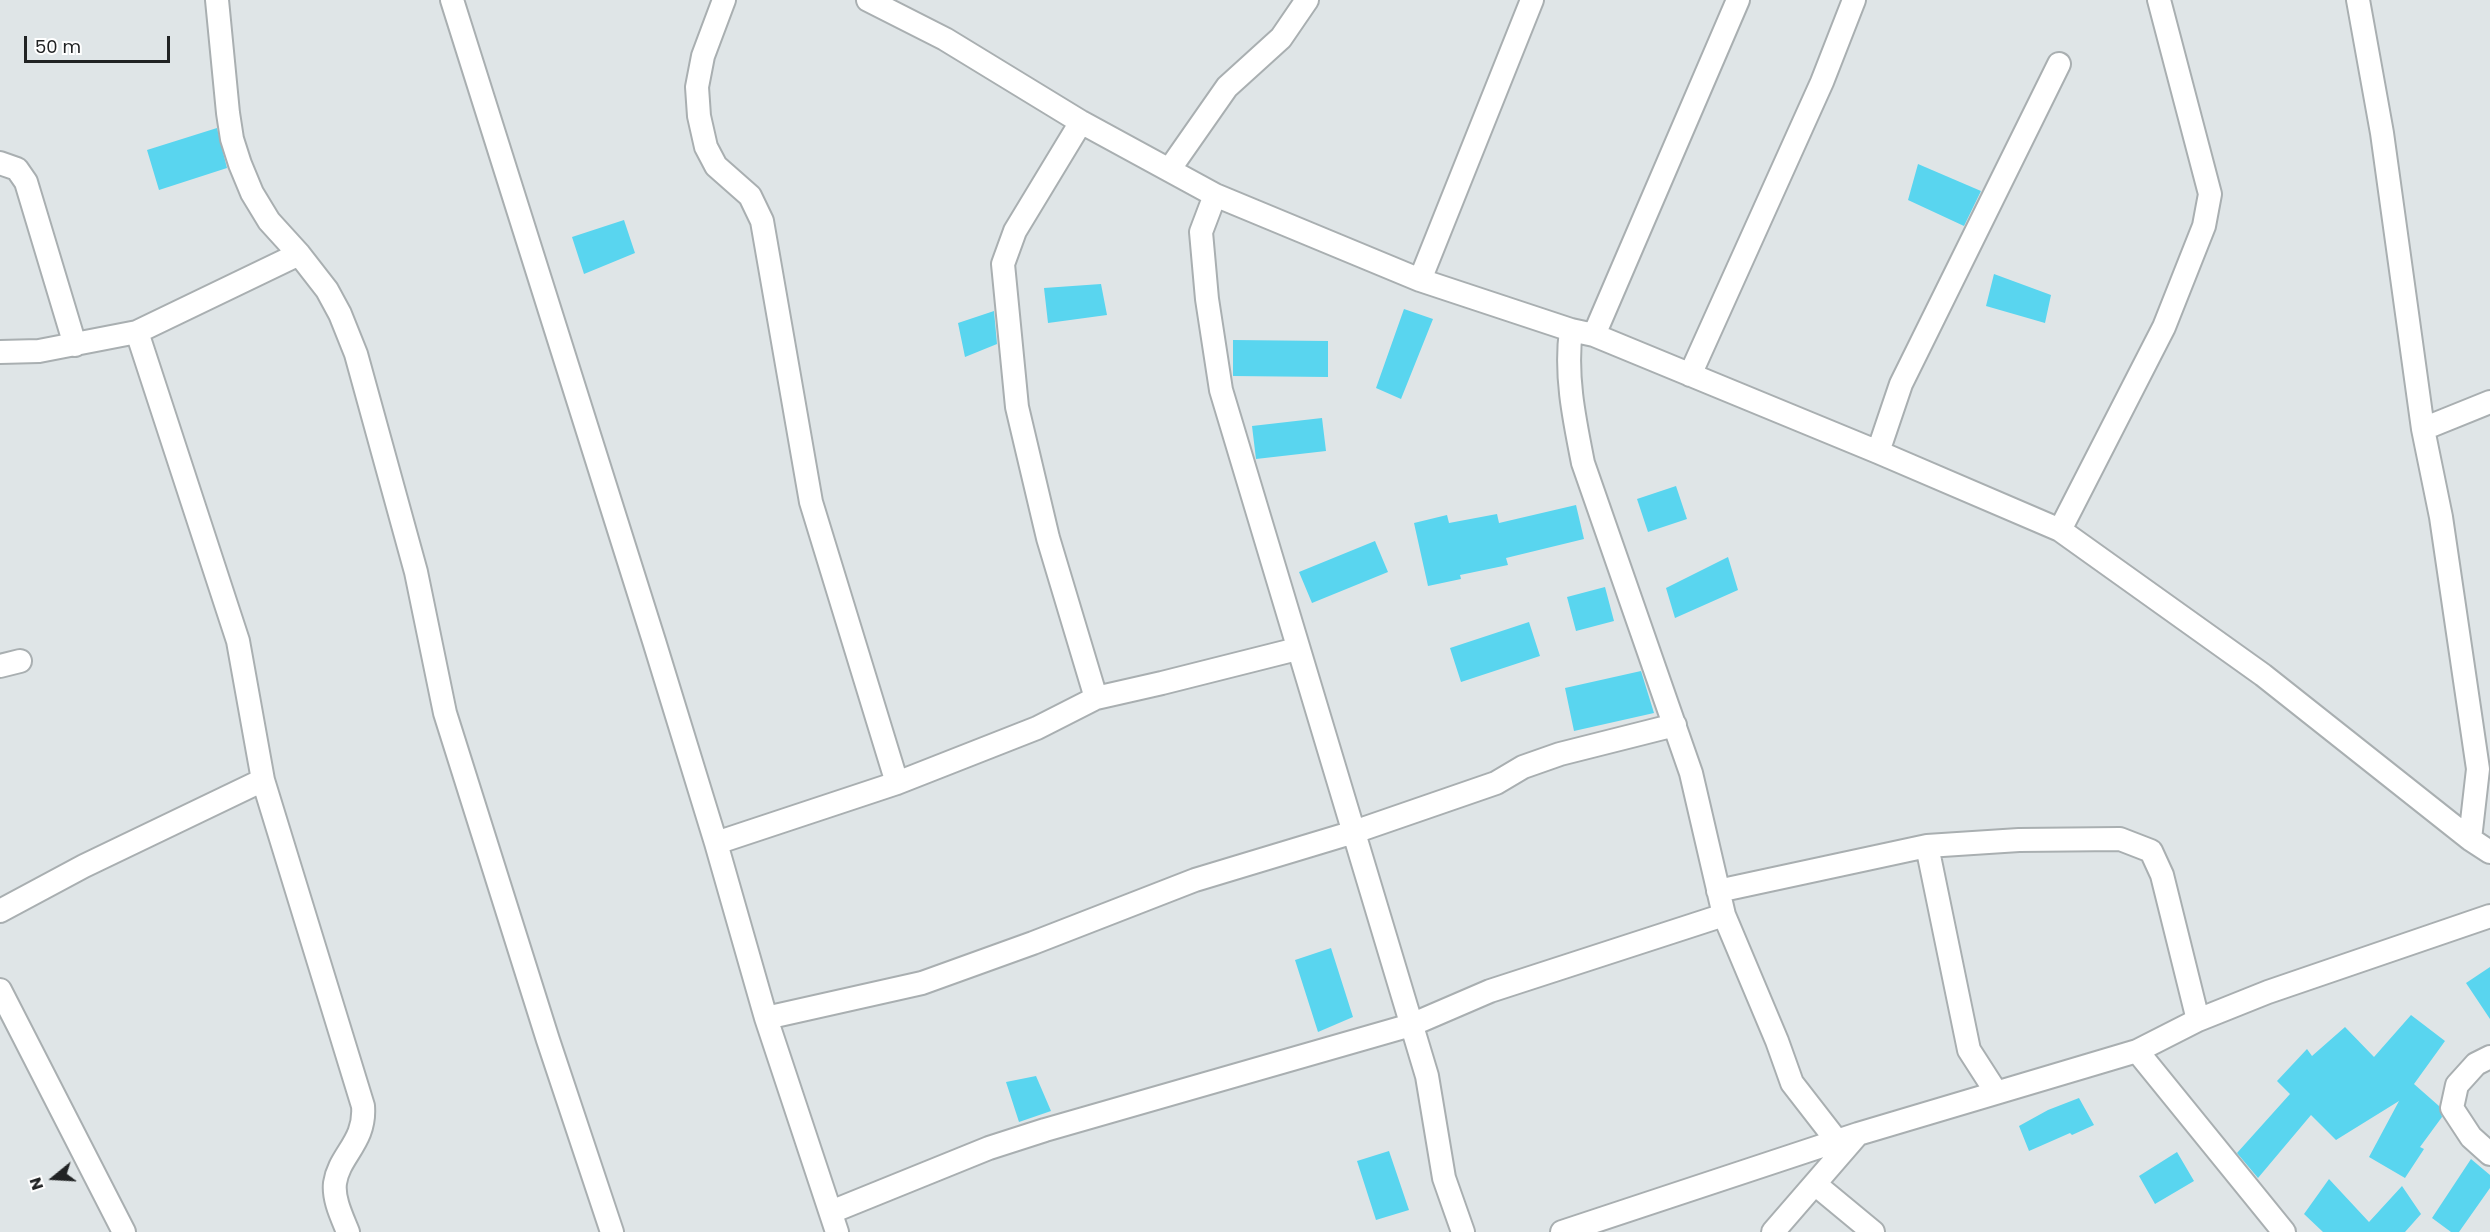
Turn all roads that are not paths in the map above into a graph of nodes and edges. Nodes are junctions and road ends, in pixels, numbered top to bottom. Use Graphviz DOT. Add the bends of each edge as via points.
graph roads {
  1 [pos="217,0"];
  2 [pos="452,0"];
  3 [pos="724,0"];
  4 [pos="1532,0"];
  5 [pos="1738,0"];
  6 [pos="1854,0"];
  7 [pos="2159,0"];
  8 [pos="2358,0"];
  9 [pos="1305,1"];
  10 [pos="880,3"];
  11 [pos="2059,64"];
  12 [pos="1081,122"];
  13 [pos="0,163"];
  14 [pos="1169,170"];
  15 [pos="1215,195"];
  16 [pos="299,254"];
  17 [pos="1420,280"];
  18 [pos="1571,330"];
  19 [pos="137,332"];
  20 [pos="1594,335"];
  21 [pos="75,345"];
  22 [pos="0,352"];
  23 [pos="1690,375"];
  24 [pos="2490,402"];
  25 [pos="2423,429"];
  26 [pos="1878,452"];
  27 [pos="2060,530"];
  28 [pos="1297,649"];
  29 [pos="1096,698"];
  30 [pos="1675,725"];
  31 [pos="263,780"];
  32 [pos="897,783"];
  33 [pos="1354,832"];
  34 [pos="2470,839"];
  35 [pos="716,843"];
  36 [pos="1927,846"];
  37 [pos="2490,852"];
  38 [pos="1718,891"];
  39 [pos="0,911"];
  40 [pos="1724,915"];
  41 [pos="2490,916"];
  42 [pos="0,990"];
  43 [pos="766,1018"];
  44 [pos="2198,1020"];
  45 [pos="1411,1024"];
  46 [pos="2137,1051"];
  47 [pos="2490,1057"];
  48 [pos="1996,1092"];
  49 [pos="1848,1137"];
  50 [pos="2490,1154"];
  51 [pos="1815,1184"];
  52 [pos="834,1222"];
  53 [pos="124,1232"];
  54 [pos="348,1232"];
  55 [pos="612,1232"];
  56 [pos="1463,1232"];
  57 [pos="1562,1232"];
  58 [pos="1773,1232"];
  59 [pos="1873,1232"];
  60 [pos="2284,1232"];
  1 -- 16 [label="street" via="228,113 240,164 268,221"];
  2 -- 35 [label="street"];
  3 -- 32 [label="street" via="703,56 697,87 699,116 706,147 716,166 750,196 762,221 811,502"];
  4 -- 17 [label="street"];
  5 -- 20 [label="street"];
  6 -- 23 [label="street" via="1822,82"];
  7 -- 27 [label="street" via="2210,194 2204,226 2164,327"];
  8 -- 25 [label="street" via="2382,133"];
  9 -- 14 [label="street" via="1281,38 1227,87"];
  10 -- 12 [label="street"];
  11 -- 26 [label="street" via="1901,384"];
  12 -- 14 [label="street"];
  12 -- 29 [label="street" via="1015,231 1003,264 1017,406 1048,538"];
  13 -- 21 [label="street" via="17,169 26,182"];
  14 -- 15 [label="street"];
  15 -- 17 [label="street"];
  15 -- 28 [label="street" via="1201,232 1221,390"];
  16 -- 19 [label="street"];
  16 -- 55 [label="street" via="327,290 356,354 416,572 445,713"];
  17 -- 18 [label="street"];
  18 -- 20 [label="street"];
  18 -- 30 [label="street" via="1567,356 1572,411 1583,463"];
  19 -- 21 [label="street"];
  19 -- 31 [label="street" via="238,641"];
  20 -- 23 [label="street"];
  21 -- 22 [label="street"];
  23 -- 26 [label="street"];
  24 -- 25 [label="street"];
  25 -- 34 [label="street" via="2441,517 2478,770"];
  26 -- 27 [label="street"];
  27 -- 34 [label="street" via="2263,675"];
  28 -- 29 [label="street"];
  28 -- 33 [label="street"];
  29 -- 32 [label="street" via="1037,728"];
  30 -- 33 [label="street" via="1560,754 1523,767 1496,783"];
  30 -- 38 [label="street" via="1692,773"];
  31 -- 39 [label="street"];
  31 -- 54 [label="street" via="363,1106 364,1121 335,1182 336,1198"];
  32 -- 35 [label="street"];
  33 -- 43 [label="street" via="1195,880 922,982"];
  33 -- 45 [label="street"];
  34 -- 37 [label="street"];
  35 -- 43 [label="street"];
  36 -- 38 [label="street"];
  36 -- 44 [label="street" via="2120,839 2151,851 2162,875"];
  36 -- 48 [label="street" via="1969,1050"];
  38 -- 40 [label="street"];
  40 -- 45 [label="street" via="1490,992"];
  40 -- 49 [label="street" via="1792,1083"];
  41 -- 44 [label="street"];
  42 -- 53 [label="street"];
  43 -- 52 [label="street"];
  44 -- 46 [label="street"];
  45 -- 52 [label="street" via="989,1148"];
  45 -- 56 [label="street" via="1427,1076 1444,1178"];
  46 -- 48 [label="street"];
  46 -- 60 [label="street"];
  47 -- 50 [label="street" via="2476,1064 2457,1085 2452,1108 2471,1137"];
  48 -- 49 [label="street"];
  49 -- 51 [label="street"];
  49 -- 57 [label="street"];
  51 -- 58 [label="street"];
  51 -- 59 [label="street"];
}
